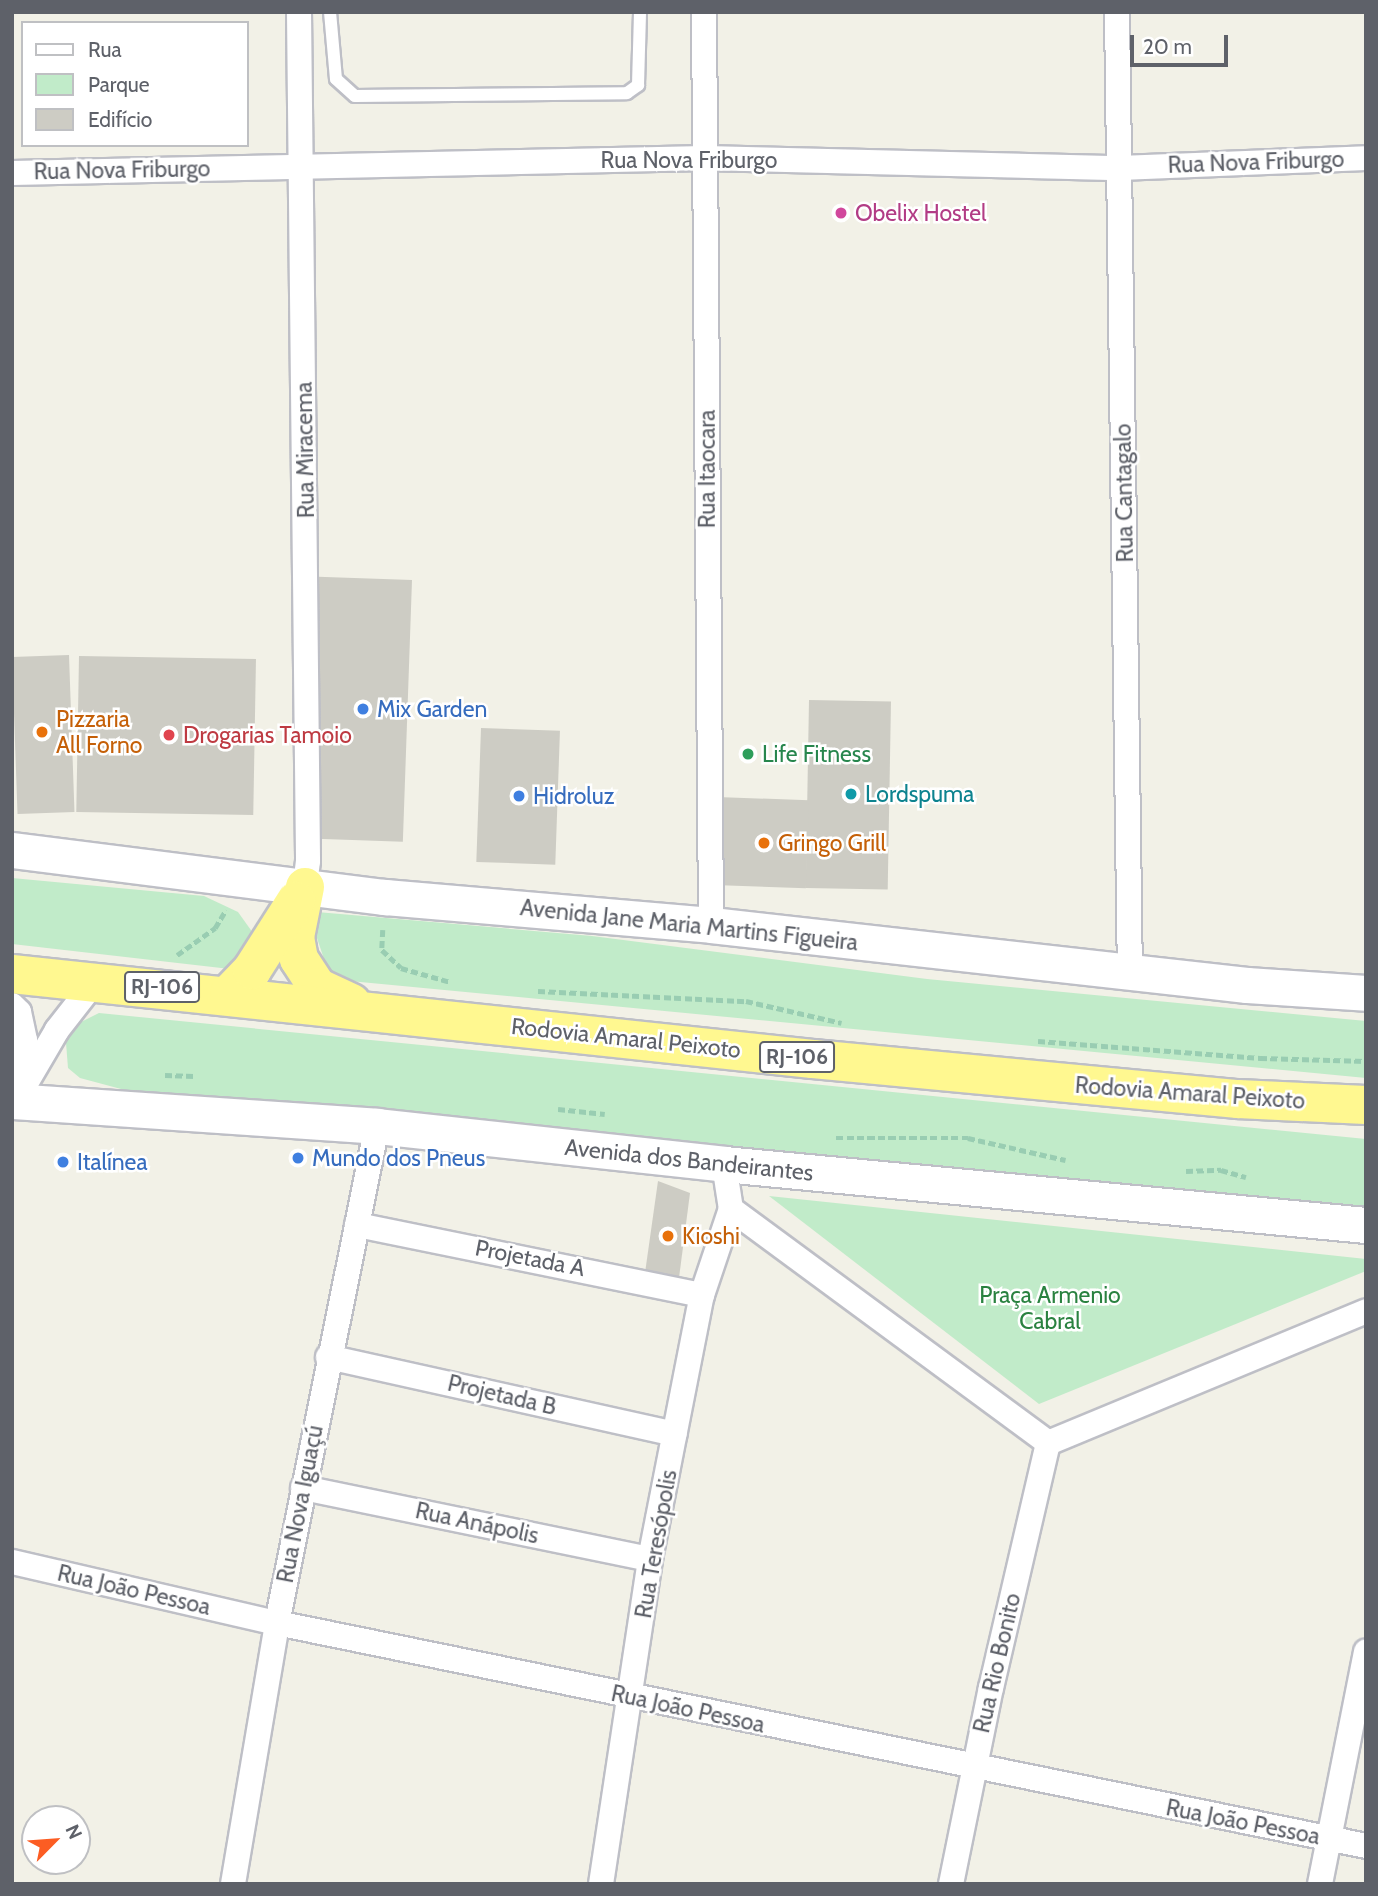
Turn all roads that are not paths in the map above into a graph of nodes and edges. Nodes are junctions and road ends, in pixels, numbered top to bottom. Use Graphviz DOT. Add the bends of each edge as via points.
graph roads {
  1 [pos="299,12"];
  2 [pos="330,12"];
  3 [pos="640,12"];
  4 [pos="704,12"];
  5 [pos="1117,12"];
  6 [pos="1366,158"];
  7 [pos="705,159"];
  8 [pos="302,166"];
  9 [pos="1120,168"];
  10 [pos="12,173"];
  11 [pos="12,850"];
  12 [pos="304,887"];
  13 [pos="711,925"];
  14 [pos="12,974"];
  15 [pos="1130,974"];
  16 [pos="96,980"];
  17 [pos="1366,993"];
  18 [pos="229,994"];
  19 [pos="12,1005"];
  20 [pos="366,1010"];
  21 [pos="1366,1105"];
  22 [pos="13,1107"];
  23 [pos="377,1126"];
  24 [pos="724,1164"];
  25 [pos="731,1209"];
  26 [pos="357,1225"];
  27 [pos="1366,1225"];
  28 [pos="702,1295"];
  29 [pos="1366,1311"];
  30 [pos="328,1356"];
  31 [pos="675,1434"];
  32 [pos="1048,1443"];
  33 [pos="303,1488"];
  34 [pos="650,1559"];
  35 [pos="12,1562"];
  36 [pos="277,1623"];
  37 [pos="1366,1652"];
  38 [pos="632,1697"];
  39 [pos="973,1769"];
  40 [pos="1328,1839"];
  41 [pos="1366,1846"];
  42 [pos="233,1884"];
  43 [pos="601,1884"];
  44 [pos="951,1884"];
  45 [pos="1320,1884"];
  1 -- 8 [label="street, Rua Miracema"];
  2 -- 3 [label="lane" via="336,79 355,96 627,93 638,85"];
  4 -- 7 [label="street, Rua Itaocara"];
  5 -- 9 [label="street, Rua Cantagalo"];
  6 -- 9 [label="street, Rua Nova Friburgo"];
  7 -- 8 [label="street, Rua Nova Friburgo"];
  7 -- 9 [label="street, Rua Nova Friburgo"];
  7 -- 13 [label="street, Rua Itaocara"];
  8 -- 10 [label="street, Rua Nova Friburgo"];
  8 -- 12 [label="street, Rua Miracema" via="308,847"];
  9 -- 15 [label="street, Rua Cantagalo"];
  11 -- 12 [label="main road, Avenida Jane Maria Martins Figueira"];
  12 -- 13 [label="main road, Avenida Jane Maria Martins Figueira"];
  12 -- 18 [label="highway" via="252,970"];
  12 -- 20 [label="highway" via="295,937 299,959 317,987"];
  13 -- 15 [label="main road, Avenida Jane Maria Martins Figueira"];
  14 -- 16 [label="highway, Rodovia Amaral Peixoto / RJ-106"];
  15 -- 17 [label="main road, Avenida Jane Maria Martins Figueira"];
  16 -- 18 [label="highway, Rodovia Amaral Peixoto / RJ-106"];
  16 -- 22 [label="street" via="57,1030"];
  18 -- 20 [label="highway, Rodovia Amaral Peixoto / RJ-106"];
  19 -- 22 [label="street" via="19,1012 25,1040"];
  20 -- 21 [label="highway, Rodovia Amaral Peixoto / RJ-106" via="841,1062 1238,1099"];
  22 -- 23 [label="main road, Avenida dos Bandeirantes"];
  23 -- 24 [label="main road, Avenida dos Bandeirantes"];
  23 -- 26 [label="street, Rua Nova Iguaçú"];
  24 -- 25 [label="street"];
  24 -- 27 [label="main road, Avenida dos Bandeirantes"];
  25 -- 28 [label="street, Rua Teresópolis"];
  25 -- 32 [label="street"];
  26 -- 28 [label="street, Projetada A"];
  26 -- 30 [label="street, Rua Nova Iguaçú"];
  28 -- 31 [label="street, Rua Teresópolis"];
  29 -- 32 [label="street"];
  30 -- 31 [label="street, Projetada B"];
  30 -- 33 [label="street, Rua Nova Iguaçú"];
  31 -- 34 [label="street, Rua Teresópolis"];
  32 -- 39 [label="street, Rua Rio Bonito"];
  33 -- 34 [label="street, Rua Anápolis"];
  33 -- 36 [label="street, Rua Nova Iguaçú"];
  34 -- 38 [label="street, Rua Teresópolis"];
  35 -- 36 [label="street, Rua João Pessoa"];
  36 -- 38 [label="street, Rua João Pessoa"];
  36 -- 42 [label="street, Rua Nova Iguaçú"];
  37 -- 40 [label="street"];
  38 -- 39 [label="street, Rua João Pessoa"];
  38 -- 43 [label="street, Rua Teresópolis"];
  39 -- 40 [label="street, Rua João Pessoa"];
  39 -- 44 [label="street, Rua Rio Bonito"];
  40 -- 41 [label="street, Rua João Pessoa"];
  40 -- 45 [label="street"];
}
